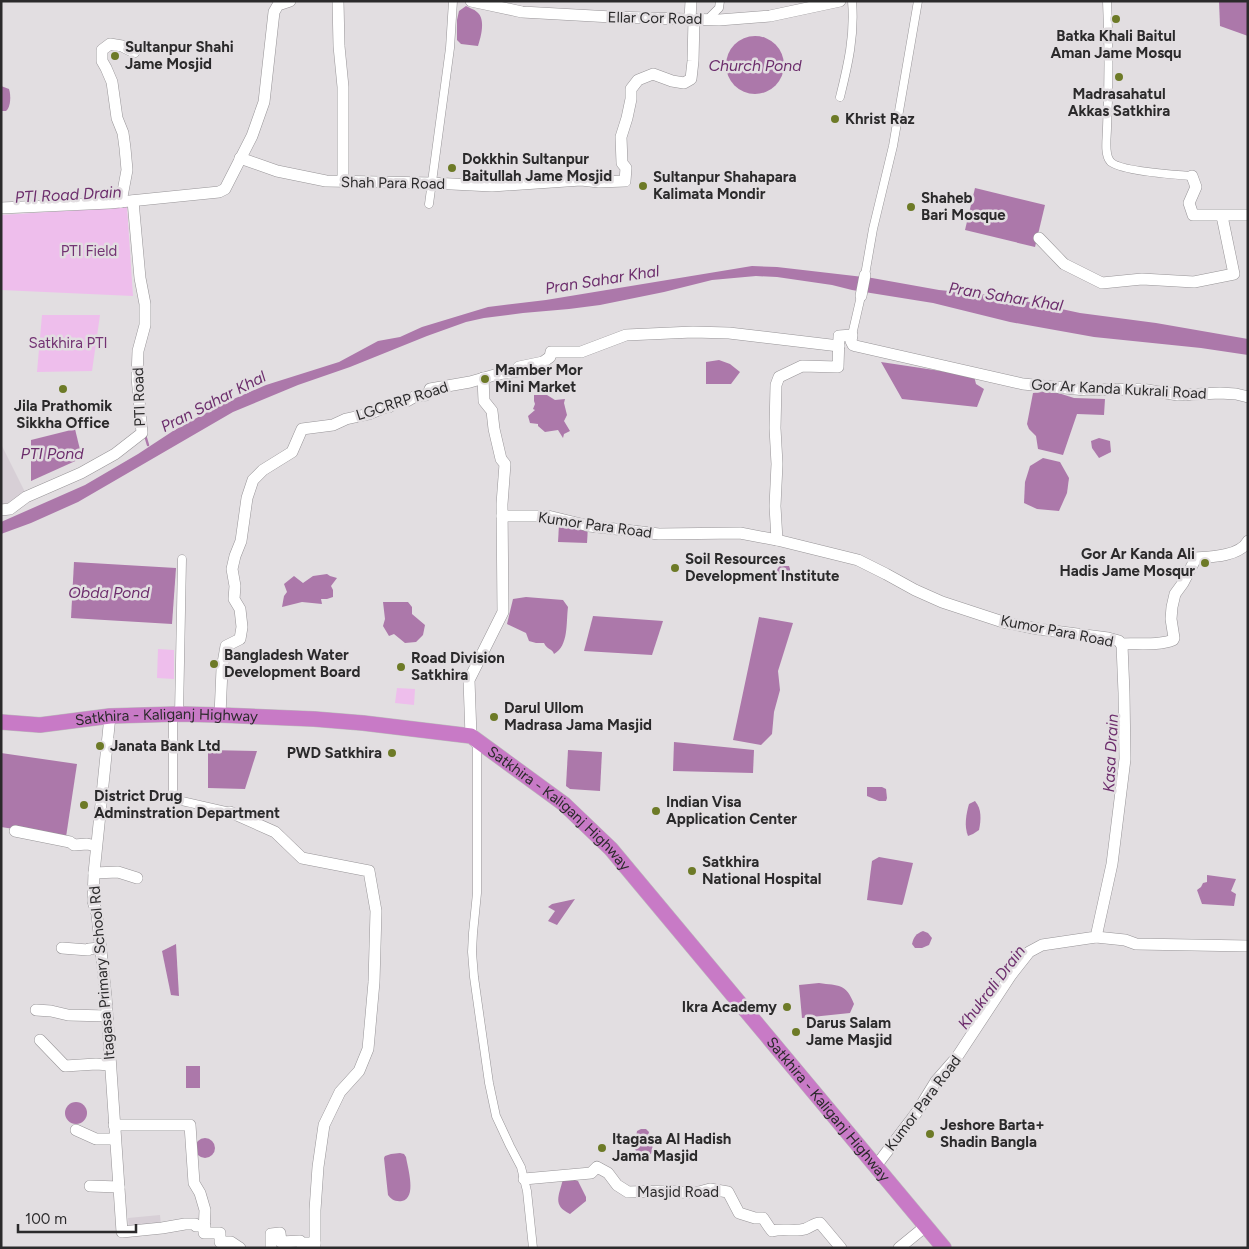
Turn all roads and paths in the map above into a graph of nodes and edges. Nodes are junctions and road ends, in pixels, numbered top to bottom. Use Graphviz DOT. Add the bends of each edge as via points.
graph roads {
  1 [pos="290,1"];
  2 [pos="338,1"];
  3 [pos="453,1"];
  4 [pos="471,1"];
  5 [pos="691,1"];
  6 [pos="720,1"];
  7 [pos="840,1"];
  8 [pos="852,1"];
  9 [pos="918,1"];
  10 [pos="1107,1"];
  11 [pos="692,19"];
  12 [pos="708,19"];
  13 [pos="134,52"];
  14 [pos="840,97"];
  15 [pos="240,158"];
  16 [pos="1192,176"];
  17 [pos="343,182"];
  18 [pos="432,183"];
  19 [pos="127,202"];
  20 [pos="429,204"];
  21 [pos="1,208"];
  22 [pos="1248,215"];
  23 [pos="1222,216"];
  24 [pos="1039,238"];
  25 [pos="865,275"];
  26 [pos="860,296"];
  27 [pos="852,335"];
  28 [pos="839,346"];
  29 [pos="483,378"];
  30 [pos="1248,396"];
  31 [pos="1,510"];
  32 [pos="502,516"];
  33 [pos="776,540"];
  34 [pos="1248,541"];
  35 [pos="182,559"];
  36 [pos="1121,644"];
  37 [pos="176,714"];
  38 [pos="220,715"];
  39 [pos="110,716"];
  40 [pos="1,722"];
  41 [pos="471,736"];
  42 [pos="230,812"];
  43 [pos="16,831"];
  44 [pos="96,846"];
  45 [pos="94,873"];
  46 [pos="137,878"];
  47 [pos="1096,937"];
  48 [pos="1248,946"];
  49 [pos="62,948"];
  50 [pos="100,948"];
  51 [pos="36,1010"];
  52 [pos="107,1016"];
  53 [pos="40,1040"];
  54 [pos="110,1065"];
  55 [pos="114,1125"];
  56 [pos="76,1130"];
  57 [pos="116,1139"];
  58 [pos="876,1166"];
  59 [pos="524,1179"];
  60 [pos="90,1186"];
  61 [pos="119,1187"];
  62 [pos="204,1226"];
  63 [pos="926,1226"];
  64 [pos="315,1245"];
  65 [pos="240,1248"];
  66 [pos="271,1248"];
  67 [pos="533,1248"];
  68 [pos="842,1248"];
  69 [pos="899,1248"];
  70 [pos="944,1248"];
  1 -- 15 [label="street" via="278,5 274,12 264,102"];
  2 -- 17 [label="street" via="343,87"];
  3 -- 18 [label="street"];
  4 -- 11 [label="street, Ellar Cor Road" via="522,12"];
  5 -- 11 [label="street"];
  6 -- 12 [label="street" via="719,8"];
  7 -- 12 [label="street, Ellar Cor Road" via="770,16"];
  8 -- 14 [label="street" via="852,42"];
  9 -- 25 [label="street" via="893,146"];
  10 -- 16 [label="street" via="1109,88 1106,148 1109,161 1128,169"];
  11 -- 12 [label="street, Ellar Cor Road"];
  11 -- 18 [label="street, Shah Para Road" via="691,78 684,83 653,74 638,80 631,89 621,137 625,182 581,180 492,186"];
  13 -- 19 [label="street" via="110,44 101,55 112,82 117,118 123,133"];
  15 -- 17 [label="street, Shah Para Road" via="277,172"];
  15 -- 19 [label="street" via="225,189 219,192"];
  16 -- 23 [label="street" via="1196,187 1189,203 1192,215"];
  17 -- 18 [label="street, Shah Para Road"];
  18 -- 20 [label="street"];
  19 -- 21 [label="street"];
  19 -- 31 [label="street, PTI Road" via="146,304 137,377 142,433 82,473 26,497 10,510"];
  22 -- 23 [label="street"];
  23 -- 24 [label="street" via="1234,274 1194,282 1142,280 1102,283 1064,264"];
  25 -- 26 [label="street"];
  26 -- 27 [label="street"];
  27 -- 28 [label="street" via="839,336"];
  27 -- 30 [label="street, Gor Ar Kanda Kukrali Road" via="851,341 856,346 1023,384 1086,390 1141,389 1178,395 1220,393"];
  28 -- 29 [label="street, LGCRRP Road" via="730,333 626,336 581,352 551,352 544,362"];
  28 -- 33 [label="street" via="838,367 802,366 779,378 776,385"];
  29 -- 32 [label="street" via="484,401 492,411 501,459 505,464"];
  29 -- 38 [label="street, LGCRRP Road" via="430,389 426,394 333,425 302,429 292,452 253,480 232,569 234,599 240,609 242,627 240,639 226,646"];
  32 -- 33 [label="street, Kumor Para Road" via="548,516 589,526 659,534 740,533"];
  32 -- 41 [label="street" via="503,612 469,680"];
  33 -- 36 [label="street, Kumor Para Road" via="858,560 942,602 1003,622 1108,638"];
  34 -- 36 [label="street" via="1245,547 1231,554 1196,558 1175,594 1171,619 1173,640"];
  35 -- 37 [label="street"];
  36 -- 47 [label="street, Kumor Para Road" via="1126,759 1112,864"];
  37 -- 38 [label="highway, Satkhira - Kaliganj Highway"];
  37 -- 39 [label="highway, Satkhira - Kaliganj Highway"];
  37 -- 42 [label="street" via="173,799"];
  38 -- 41 [label="highway, Satkhira - Kaliganj Highway" via="363,723"];
  39 -- 40 [label="highway, Satkhira - Kaliganj Highway" via="40,725"];
  39 -- 44 [label="street, Itagasa Primary School Rd"];
  41 -- 58 [label="highway, Satkhira - Kaliganj Highway" via="564,804 611,849"];
  41 -- 59 [label="street" via="477,746 477,893 472,933 474,977 496,1116"];
  42 -- 64 [label="street" via="275,832 302,858 369,871 376,911 368,1049 359,1071 340,1092 324,1125 318,1167"];
  43 -- 44 [label="street" via="74,845"];
  44 -- 45 [label="street, Itagasa Primary School Rd"];
  45 -- 46 [label="street" via="118,872"];
  45 -- 50 [label="street, Itagasa Primary School Rd"];
  47 -- 48 [label="street" via="1136,944"];
  47 -- 58 [label="street, Kumor Para Road" via="1042,945 1029,952 957,1058 936,1081"];
  49 -- 50 [label="street"];
  50 -- 52 [label="street, Itagasa Primary School Rd"];
  51 -- 52 [label="street"];
  52 -- 54 [label="street, Itagasa Primary School Rd"];
  53 -- 54 [label="street" via="65,1066"];
  54 -- 55 [label="street, Itagasa Primary School Rd"];
  55 -- 57 [label="street, Itagasa Primary School Rd"];
  55 -- 62 [label="street" via="190,1125 194,1183 205,1210"];
  56 -- 57 [label="street" via="96,1139"];
  57 -- 61 [label="street, Itagasa Primary School Rd"];
  58 -- 63 [label="highway, Satkhira - Kaliganj Highway"];
  59 -- 67 [label="street"];
  59 -- 68 [label="street, Masjid Road" via="591,1173 597,1167 628,1192 695,1193 710,1189 728,1192 739,1213 763,1218 772,1230 795,1230 820,1223"];
  60 -- 61 [label="street"];
  61 -- 62 [label="street, Itagasa Primary School Rd" via="122,1232 185,1224"];
  62 -- 65 [label="street" via="204,1233 220,1233 220,1242 231,1242"];
  63 -- 69 [label="street"];
  63 -- 70 [label="highway, Satkhira - Kaliganj Highway"];
  64 -- 66 [label="street" via="300,1241 281,1242 280,1233 271,1234"];
}
